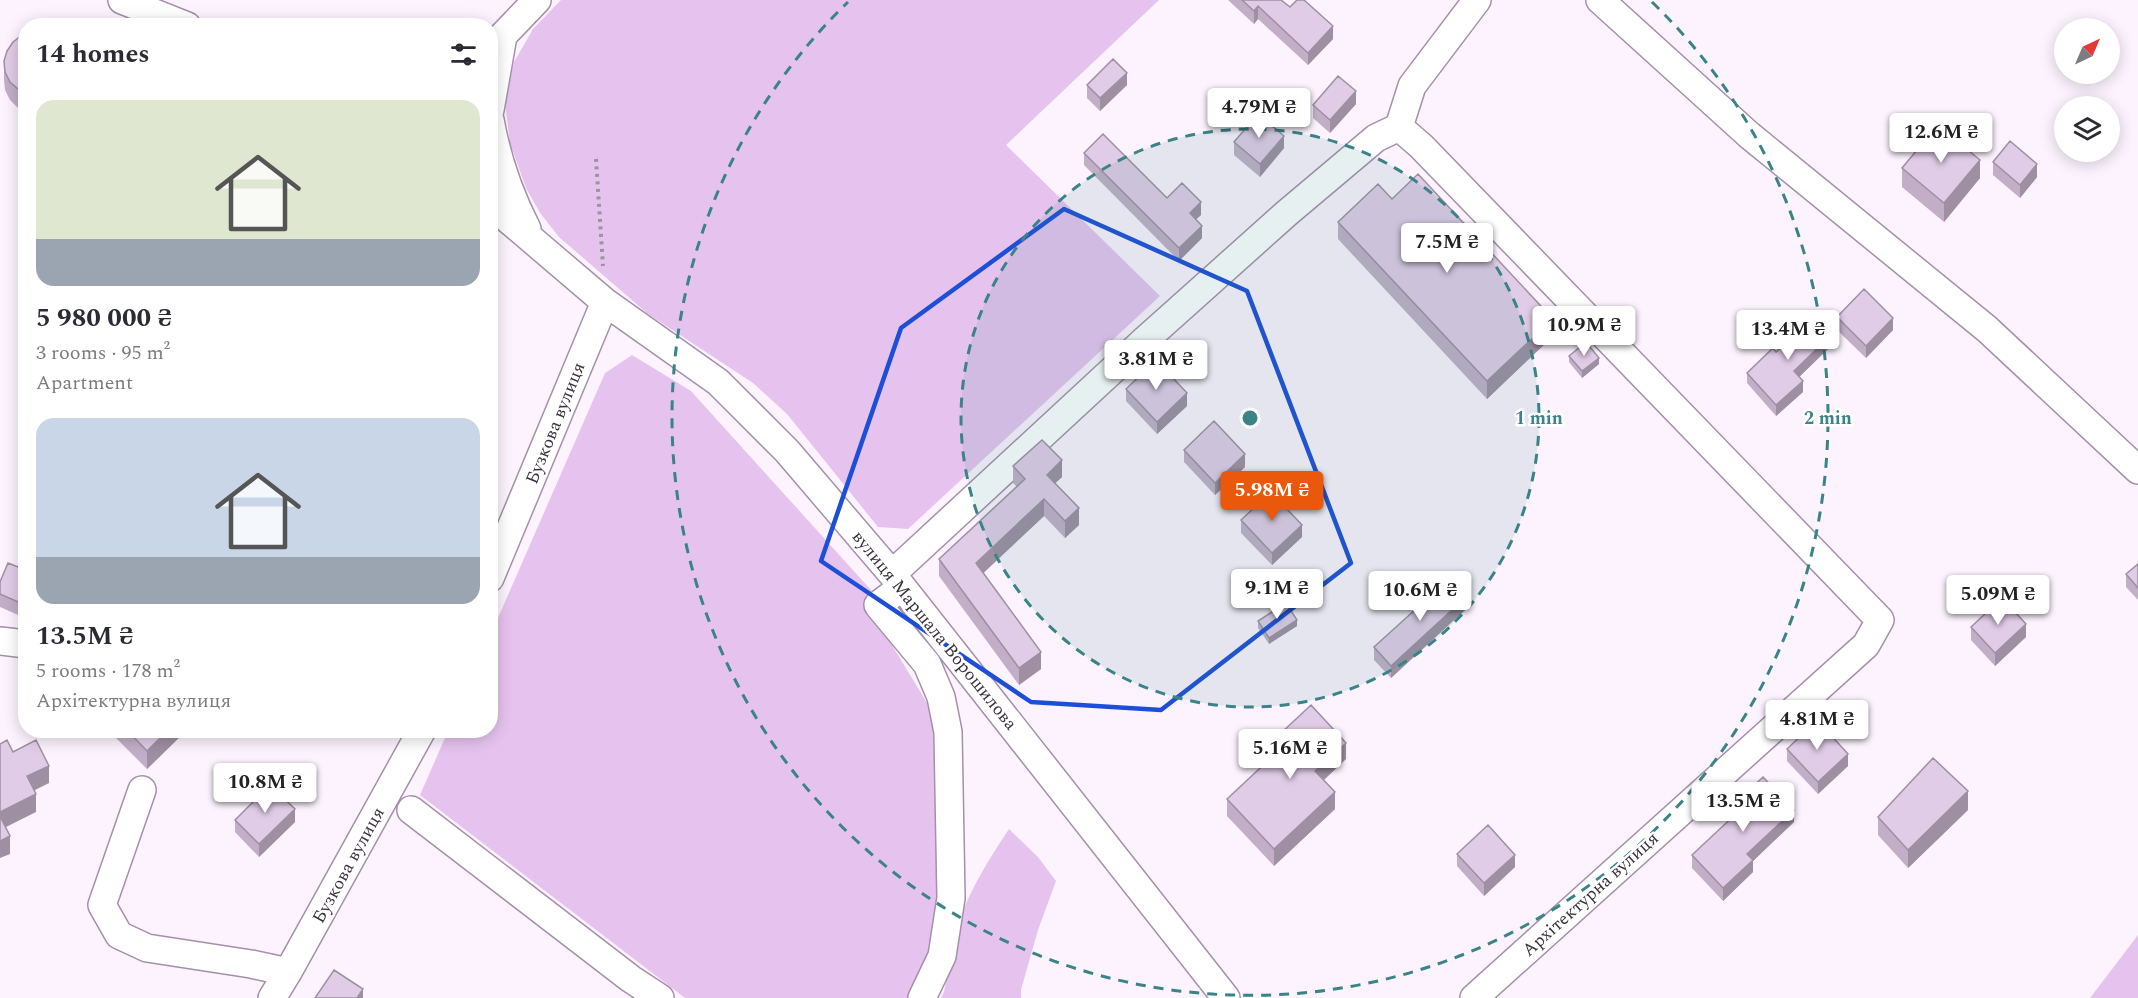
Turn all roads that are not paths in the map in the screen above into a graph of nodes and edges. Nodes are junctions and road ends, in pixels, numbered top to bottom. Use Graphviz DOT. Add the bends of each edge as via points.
graph roads {
  1 [pos="122,0"];
  2 [pos="537,0"];
  3 [pos="1477,0"];
  4 [pos="1600,0"];
  5 [pos="167,18"];
  6 [pos="498,41"];
  7 [pos="1399,127"];
  8 [pos="498,159"];
  9 [pos="498,211"];
  10 [pos="533,241"];
  11 [pos="605,302"];
  12 [pos="2138,470"];
  13 [pos="498,559"];
  14 [pos="897,580"];
  15 [pos="0,641"];
  16 [pos="18,643"];
  17 [pos="418,738"];
  18 [pos="142,790"];
  19 [pos="411,810"];
  20 [pos="288,972"];
  21 [pos="272,998"];
  22 [pos="660,998"];
  23 [pos="922,998"];
  24 [pos="1226,998"];
  25 [pos="1474,998"];
  1 -- 5 [label="street"];
  2 -- 6 [label="street"];
  3 -- 7 [label="street" via="1412,86"];
  4 -- 12 [label="street" via="1749,135 1987,329"];
  7 -- 14 [label="street" via="1376,138 1136,348"];
  7 -- 25 [label="street, Архітектурна вулиця" via="1880,620 1866,645"];
  8 -- 10 [label="street" via="513,202"];
  9 -- 10 [label="street, вулиця Маршала Ворошилова"];
  10 -- 11 [label="street, вулиця Маршала Ворошилова"];
  11 -- 13 [label="street, Бузкова вулиця"];
  11 -- 14 [label="street, вулиця Маршала Ворошилова" via="718,382 787,451"];
  14 -- 23 [label="street" via="878,604 927,664 941,697 948,732 951,898 942,956"];
  14 -- 24 [label="street, вулиця Маршала Ворошилова"];
  15 -- 16 [label="street"];
  17 -- 20 [label="street, Бузкова вулиця"];
  18 -- 20 [label="street" via="102,905 119,935 147,948"];
  19 -- 22 [label="street"];
  20 -- 21 [label="street, Бузкова вулиця"];
}
